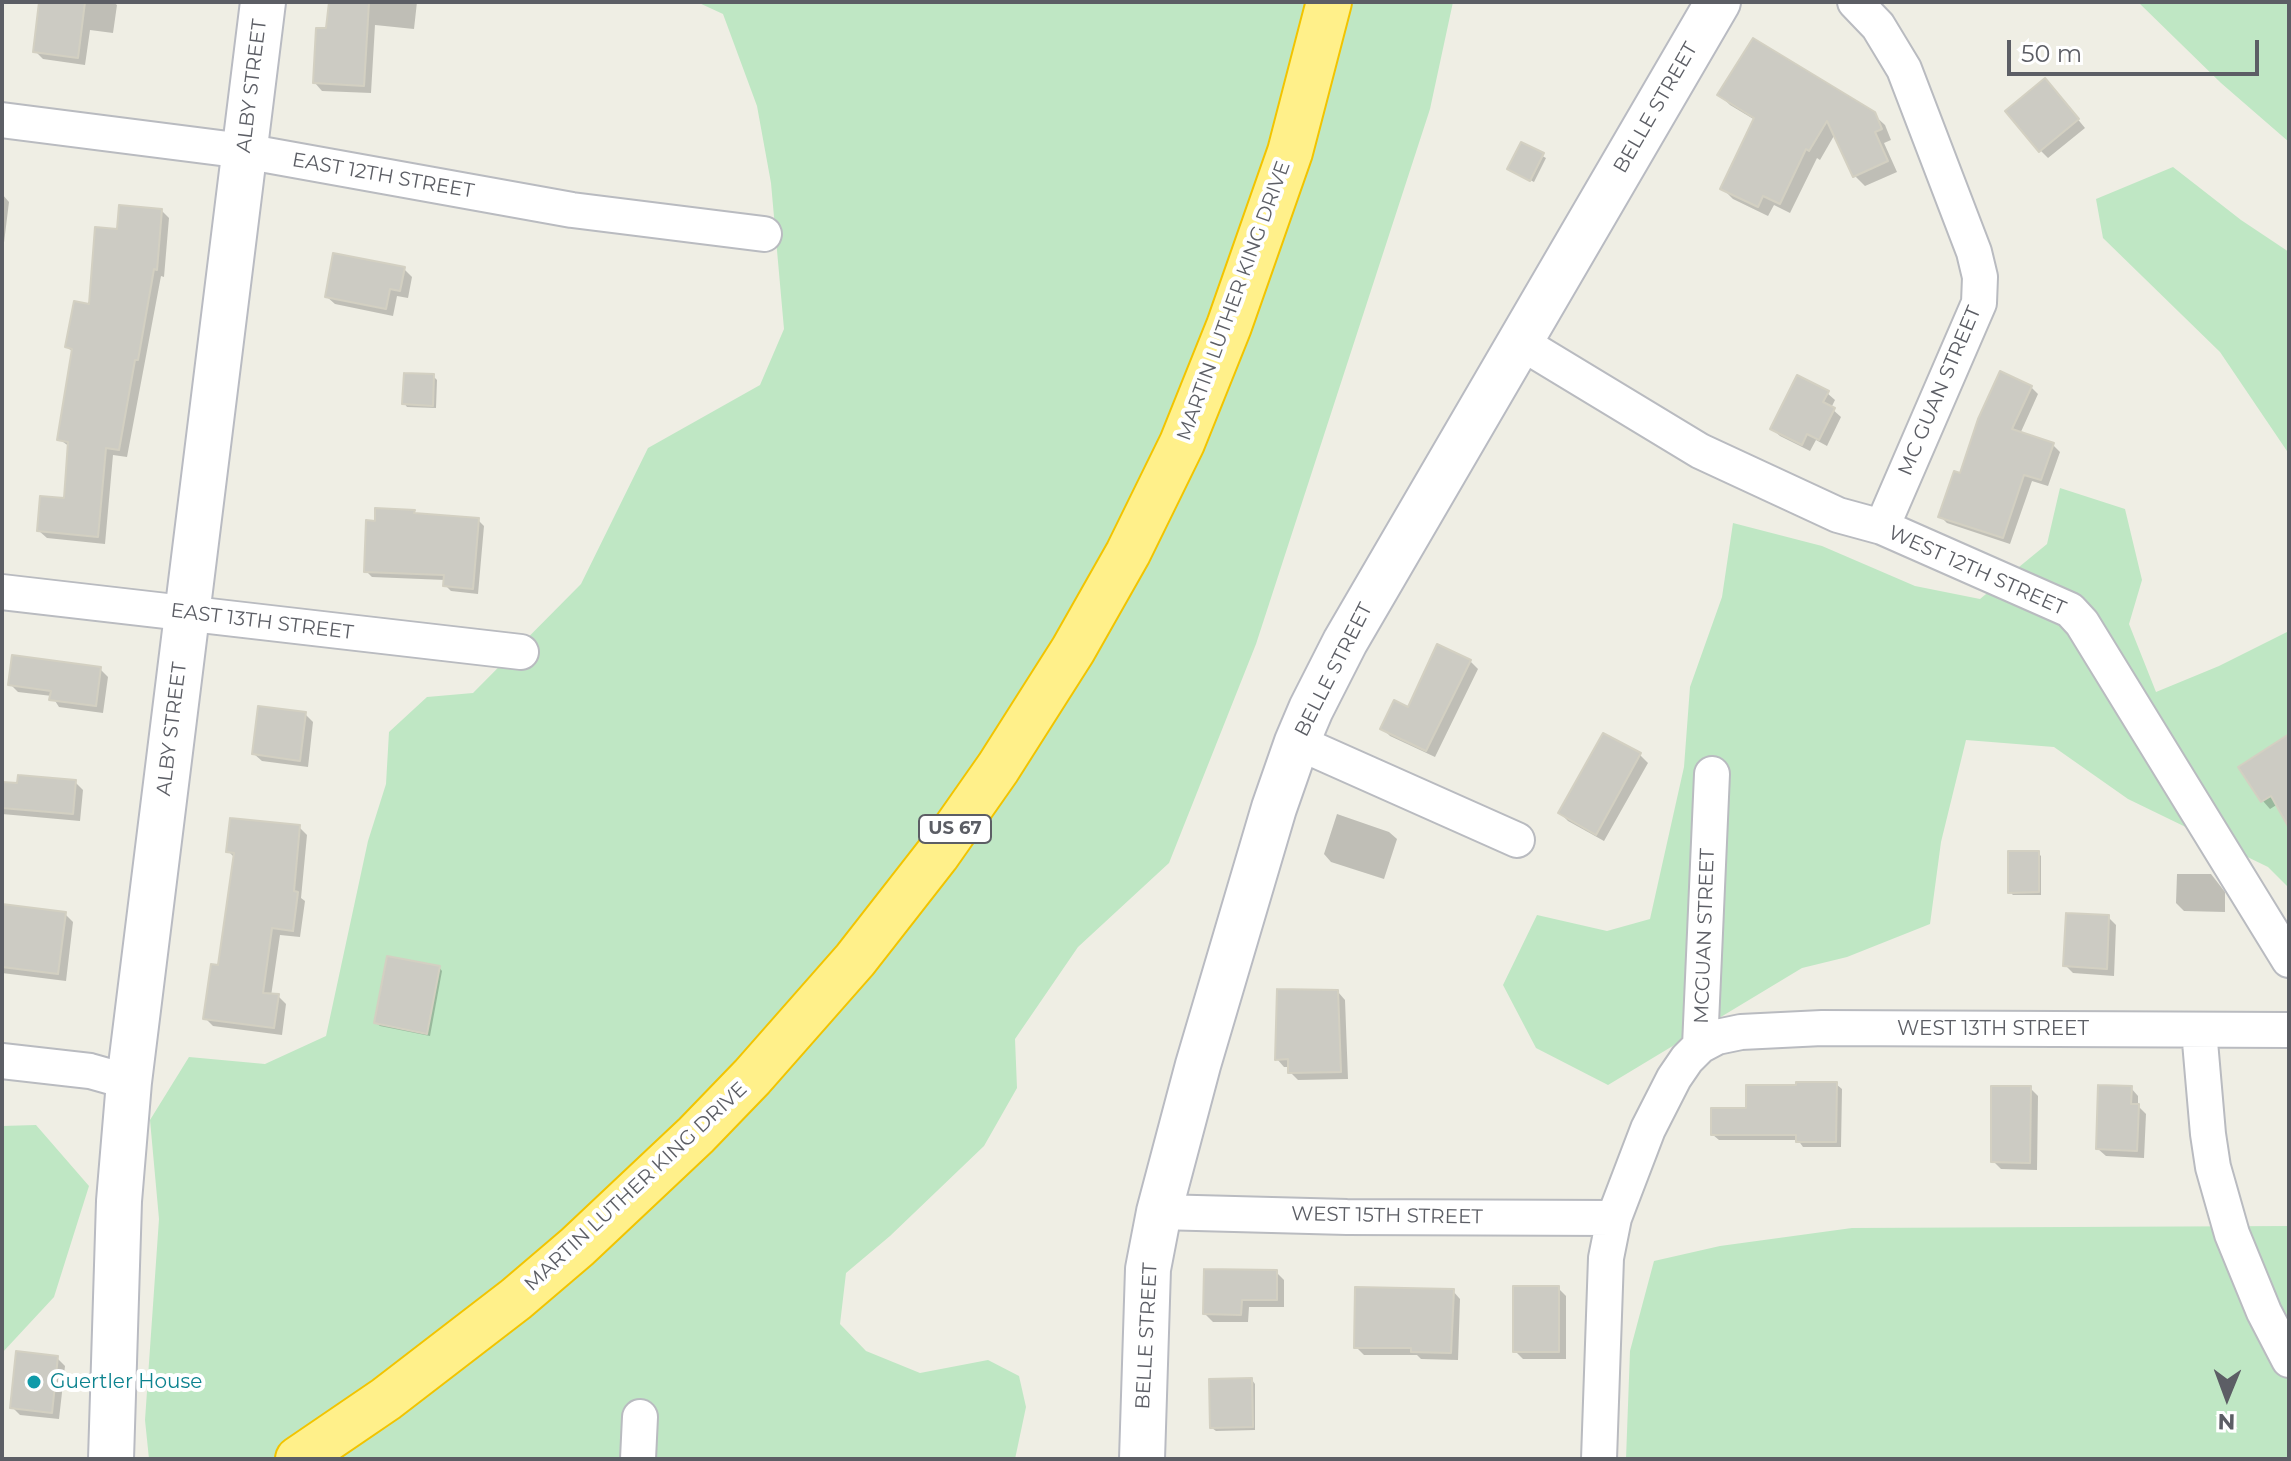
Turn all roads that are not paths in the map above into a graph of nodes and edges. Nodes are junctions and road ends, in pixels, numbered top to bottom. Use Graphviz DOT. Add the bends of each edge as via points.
graph roads {
  1 [pos="263,2"];
  2 [pos="1329,2"];
  3 [pos="1718,2"];
  4 [pos="1855,2"];
  5 [pos="2,120"];
  6 [pos="244,151"];
  7 [pos="764,234"];
  8 [pos="1520,342"];
  9 [pos="1882,527"];
  10 [pos="2,592"];
  11 [pos="186,613"];
  12 [pos="521,652"];
  13 [pos="1297,742"];
  14 [pos="1712,774"];
  15 [pos="1517,840"];
  16 [pos="2289,960"];
  17 [pos="2199,1030"];
  18 [pos="2289,1030"];
  19 [pos="1700,1046"];
  20 [pos="2,1061"];
  21 [pos="129,1082"];
  22 [pos="1159,1212"];
  23 [pos="1614,1218"];
  24 [pos="2289,1360"];
  25 [pos="640,1417"];
  26 [pos="111,1459"];
  27 [pos="298,1459"];
  28 [pos="638,1459"];
  29 [pos="1142,1459"];
  30 [pos="1599,1459"];
  1 -- 6 [label="street, ALBY STREET"];
  2 -- 27 [label="highway, MARTIN LUTHER KING DRIVE / US 67" via="1290,152 1182,443 1073,650 981,793 855,960 696,1135 516,1299"];
  3 -- 8 [label="street, BELLE STREET"];
  4 -- 9 [label="street, MC GUAN STREET" via="1878,26 1904,69 1980,277 1979,303"];
  5 -- 6 [label="street, EAST 12TH STREET"];
  6 -- 7 [label="street, EAST 12TH STREET" via="572,210"];
  6 -- 11 [label="street, ALBY STREET"];
  8 -- 9 [label="street, WEST 12TH STREET" via="1700,451 1838,515"];
  8 -- 13 [label="street, BELLE STREET" via="1345,642"];
  9 -- 16 [label="street, WEST 12TH STREET" via="2070,610"];
  10 -- 11 [label="street, EAST 13TH STREET"];
  11 -- 12 [label="street, EAST 13TH STREET"];
  11 -- 21 [label="street, ALBY STREET"];
  13 -- 15 [label="street"];
  13 -- 22 [label="street, BELLE STREET"];
  14 -- 19 [label="street, MCGUAN STREET"];
  17 -- 18 [label="street, WEST 13TH STREET"];
  17 -- 19 [label="street, WEST 13TH STREET" via="1822,1028 1741,1032"];
  17 -- 24 [label="street" via="2213,1167 2232,1234"];
  19 -- 23 [label="street, MCGUAN STREET" via="1674,1078 1654,1116"];
  20 -- 21 [label="street" via="90,1071"];
  21 -- 26 [label="street, ALBY STREET" via="119,1201"];
  22 -- 23 [label="street, WEST 15TH STREET"];
  22 -- 29 [label="street, BELLE STREET" via="1148,1269"];
  23 -- 30 [label="street, MCGUAN STREET" via="1606,1258"];
  25 -- 28 [label="street"];
}
